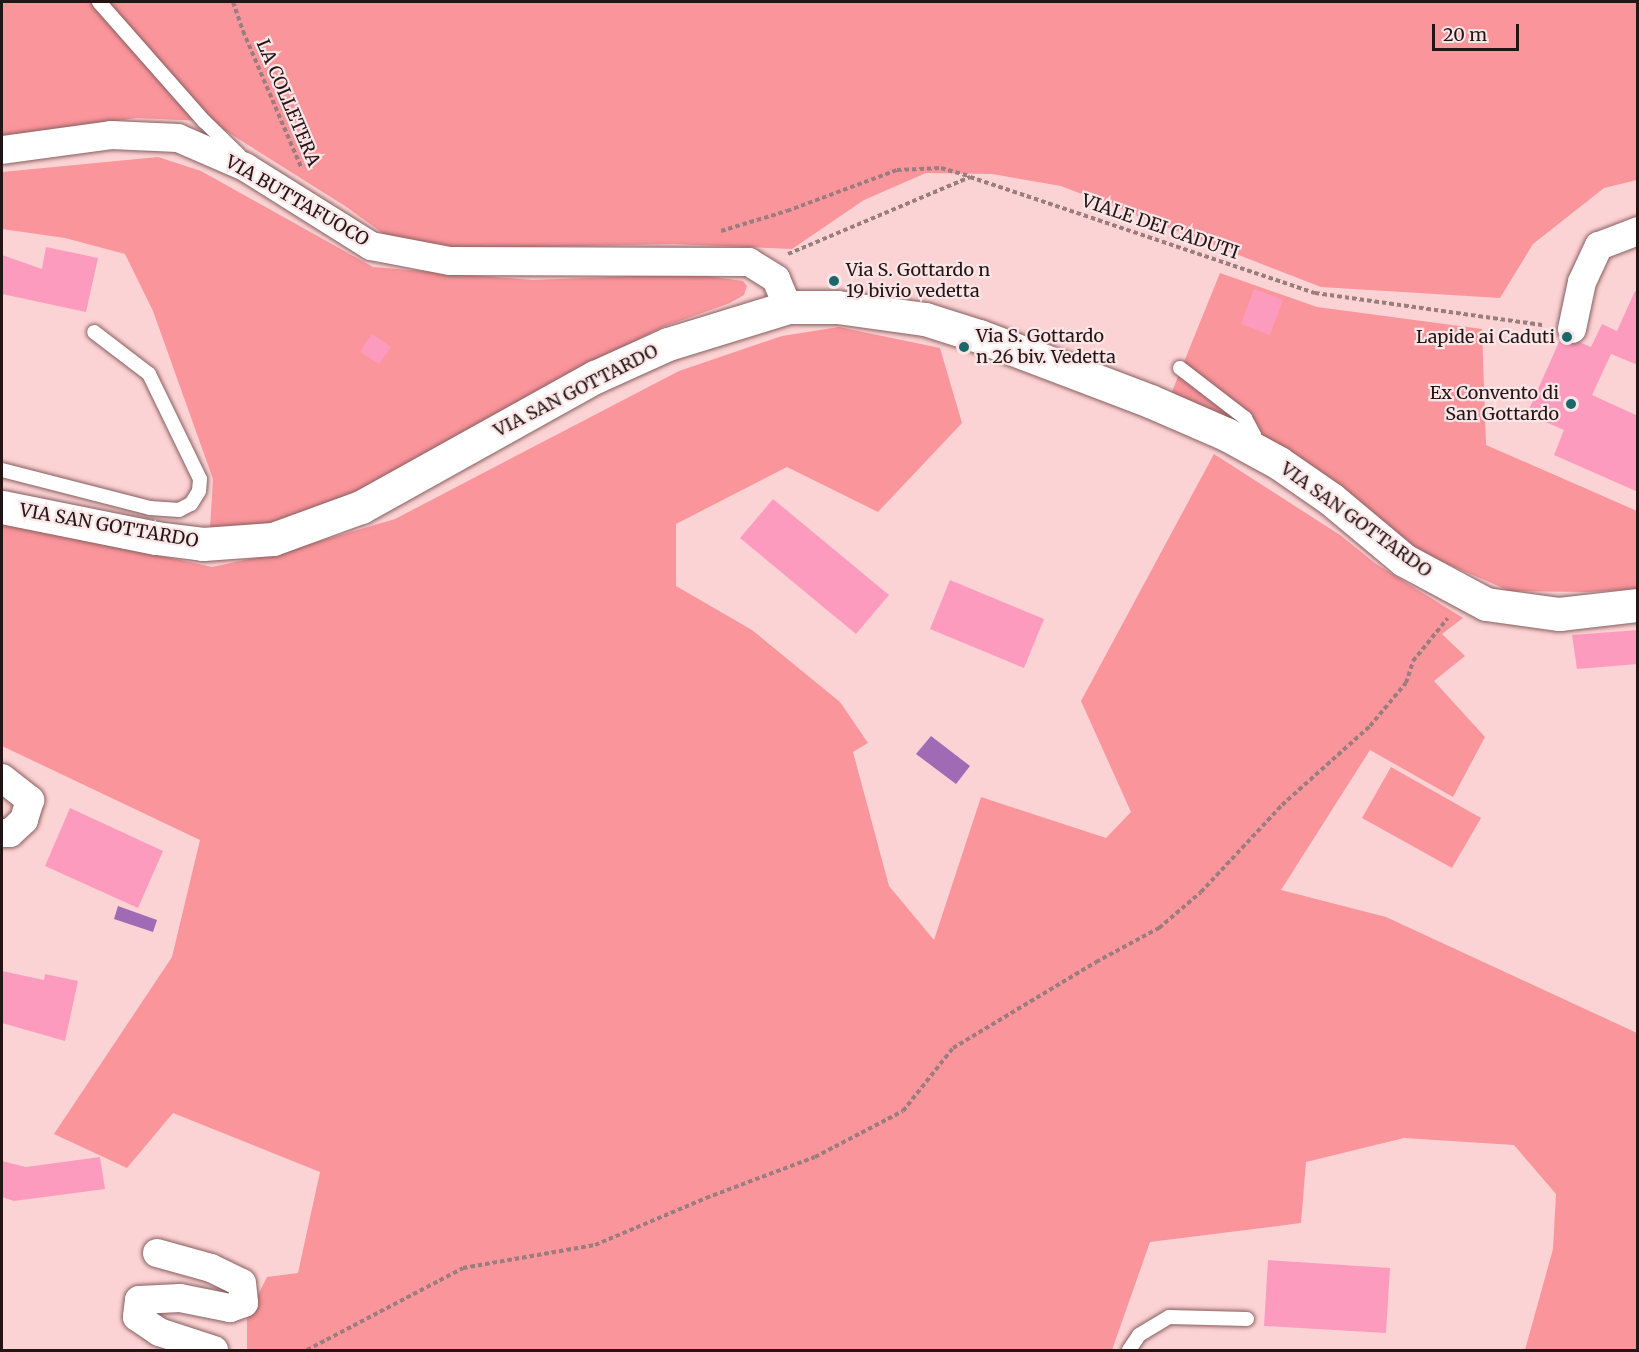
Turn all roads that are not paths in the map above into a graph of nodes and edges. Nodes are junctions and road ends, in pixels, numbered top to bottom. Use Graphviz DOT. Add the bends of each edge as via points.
graph roads {
  1 [pos="99,2"];
  2 [pos="2,150"];
  3 [pos="260,176"];
  4 [pos="1638,231"];
  5 [pos="788,307"];
  6 [pos="1572,330"];
  7 [pos="94,332"];
  8 [pos="1180,368"];
  9 [pos="1250,447"];
  10 [pos="2,470"];
  11 [pos="2,507"];
  12 [pos="1638,605"];
  13 [pos="2,778"];
  14 [pos="2,833"];
  15 [pos="157,1253"];
  16 [pos="1247,1319"];
  17 [pos="214,1350"];
  18 [pos="1129,1350"];
  1 -- 3 [label="lane" via="204,121"];
  2 -- 3 [label="street, VIA BUTTAFUOCO" via="111,135 178,138"];
  3 -- 5 [label="street, VIA BUTTAFUOCO" via="371,246 450,261 749,262 776,279"];
  4 -- 6 [label="street" via="1599,246 1582,282"];
  5 -- 9 [label="street, VIA SAN GOTTARDO" via="837,307 925,319 1150,401"];
  5 -- 11 [label="street, VIA SAN GOTTARDO" via="668,344 596,377 361,507 273,539 203,544"];
  7 -- 10 [label="lane" via="149,374 200,478 200,490 191,504 179,510 150,508"];
  8 -- 9 [label="lane" via="1245,418 1254,435"];
  9 -- 12 [label="street, VIA SAN GOTTARDO" via="1331,499 1404,560 1486,603 1560,614"];
  13 -- 14 [label="street" via="30,800 24,820 10,833"];
  15 -- 17 [label="street" via="211,1268 242,1284 244,1303 230,1308 180,1298 139,1300 137,1317 159,1332"];
  16 -- 18 [label="lane" via="1169,1317 1139,1335"];
}
